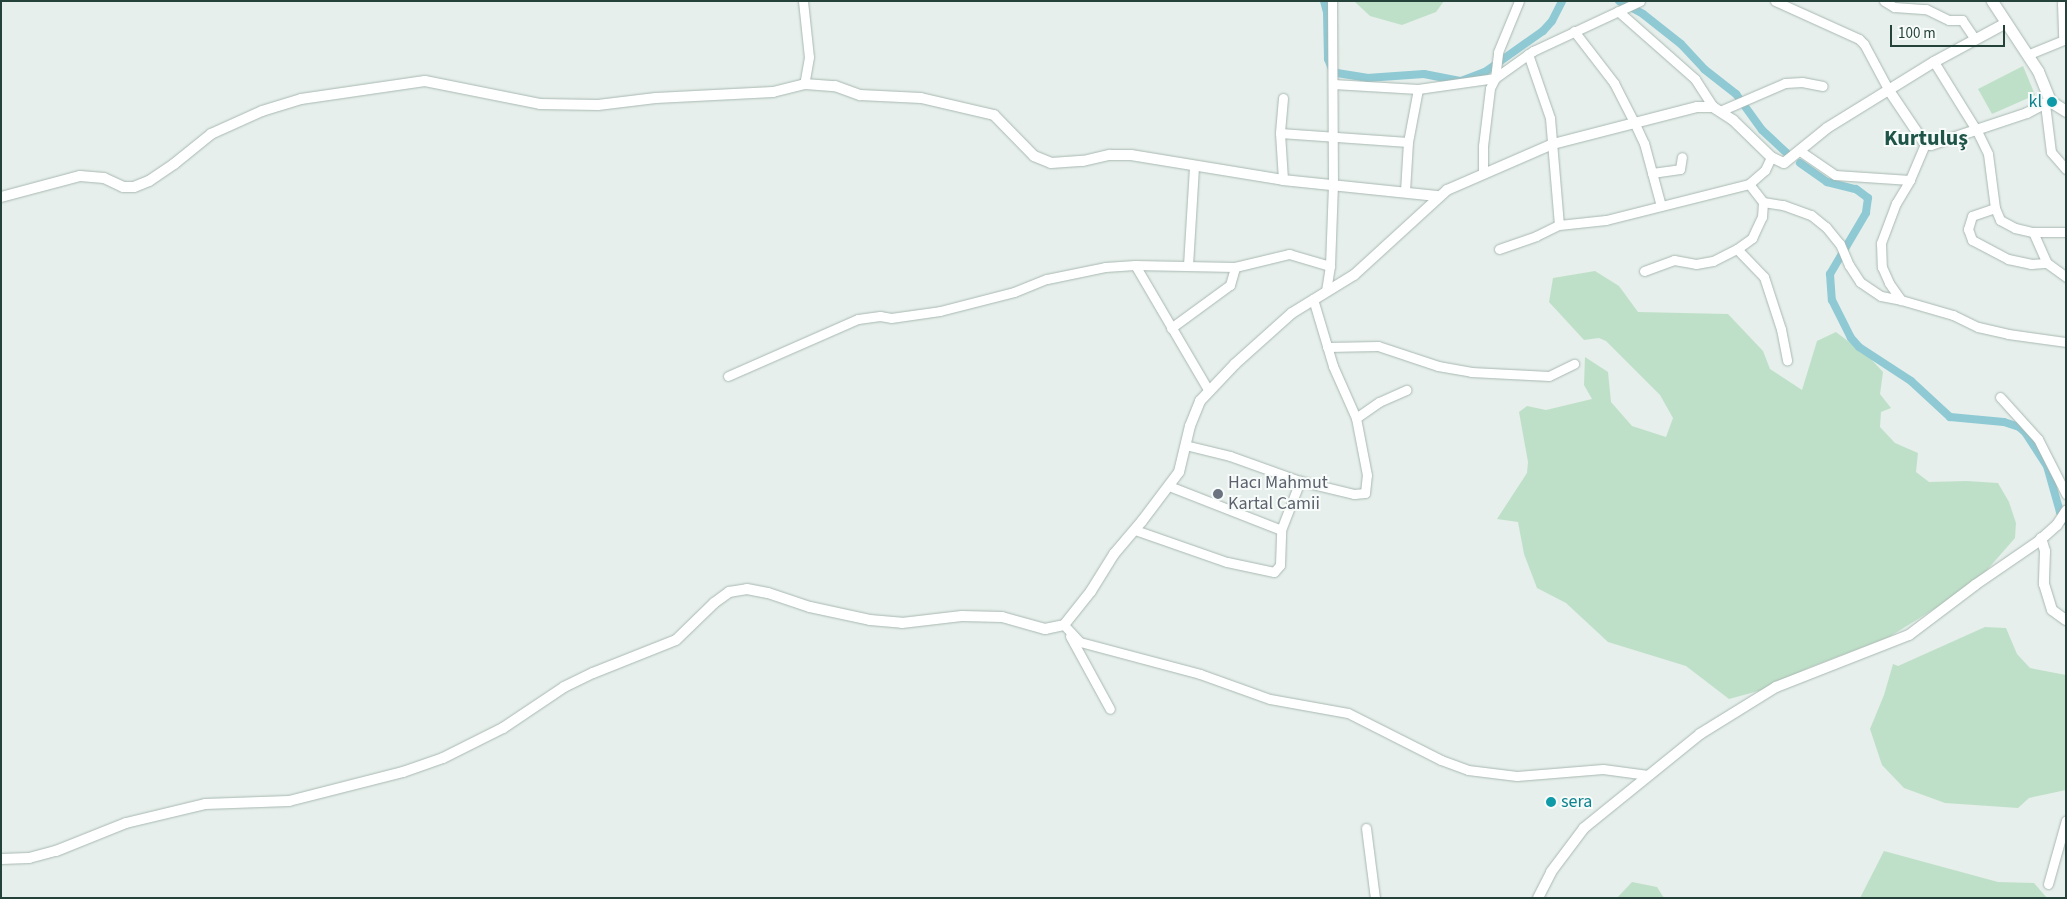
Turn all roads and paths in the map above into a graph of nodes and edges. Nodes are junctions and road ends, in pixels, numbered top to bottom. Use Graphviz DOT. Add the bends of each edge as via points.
graph roads {
  1 [pos="803,1"];
  2 [pos="1332,1"];
  3 [pos="1518,1"];
  4 [pos="1775,1"];
  5 [pos="1884,1"];
  6 [pos="1992,1"];
  7 [pos="1638,2"];
  8 [pos="2062,2"];
  9 [pos="1895,4"];
  10 [pos="1621,10"];
  11 [pos="2006,23"];
  12 [pos="1574,31"];
  13 [pos="1976,39"];
  14 [pos="2064,39"];
  15 [pos="1528,54"];
  16 [pos="2027,55"];
  17 [pos="1934,62"];
  18 [pos="1495,78"];
  19 [pos="804,84"];
  20 [pos="1333,84"];
  21 [pos="1823,86"];
  22 [pos="1418,89"];
  23 [pos="1888,89"];
  24 [pos="1282,98"];
  25 [pos="2048,102"];
  26 [pos="1716,109"];
  27 [pos="2066,111"];
  28 [pos="1635,124"];
  29 [pos="1977,131"];
  30 [pos="1280,133"];
  31 [pos="1332,136"];
  32 [pos="1408,142"];
  33 [pos="1554,144"];
  34 [pos="1925,144"];
  35 [pos="1800,151"];
  36 [pos="1771,156"];
  37 [pos="1682,157"];
  38 [pos="1194,166"];
  39 [pos="2066,169"];
  40 [pos="1483,173"];
  41 [pos="1652,173"];
  42 [pos="1283,180"];
  43 [pos="1910,180"];
  44 [pos="1749,184"];
  45 [pos="1333,186"];
  46 [pos="1405,191"];
  47 [pos="1439,196"];
  48 [pos="1,197"];
  49 [pos="1763,202"];
  50 [pos="1661,206"];
  51 [pos="1995,208"];
  52 [pos="1559,225"];
  53 [pos="2033,232"];
  54 [pos="2066,232"];
  55 [pos="1499,249"];
  56 [pos="1737,249"];
  57 [pos="2048,263"];
  58 [pos="1134,265"];
  59 [pos="1188,265"];
  60 [pos="1330,266"];
  61 [pos="1235,267"];
  62 [pos="1644,271"];
  63 [pos="2066,277"];
  64 [pos="1326,291"];
  65 [pos="1313,300"];
  66 [pos="1902,300"];
  67 [pos="1171,328"];
  68 [pos="2066,342"];
  69 [pos="1327,347"];
  70 [pos="1787,360"];
  71 [pos="1574,364"];
  72 [pos="728,376"];
  73 [pos="1406,390"];
  74 [pos="1209,391"];
  75 [pos="2000,396"];
  76 [pos="1356,418"];
  77 [pos="1185,445"];
  78 [pos="1300,481"];
  79 [pos="1169,486"];
  80 [pos="2066,494"];
  81 [pos="2066,511"];
  82 [pos="1135,530"];
  83 [pos="1281,530"];
  84 [pos="2041,538"];
  85 [pos="2066,620"];
  86 [pos="1064,624"];
  87 [pos="1110,709"];
  88 [pos="1648,775"];
  89 [pos="2066,820"];
  90 [pos="1366,828"];
  91 [pos="1,859"];
  92 [pos="2048,884"];
  93 [pos="1375,898"];
  94 [pos="1538,898"];
  1 -- 19 [label="street" via="809,57"];
  2 -- 20 [label="street"];
  3 -- 18 [label="street" via="1498,52"];
  4 -- 23 [label="street" via="1859,39"];
  5 -- 9 [label="street"];
  6 -- 11 [label="main road"];
  7 -- 10 [label="street"];
  8 -- 14 [label="street"];
  9 -- 13 [label="street" via="1926,9 1949,20 1962,20"];
  10 -- 12 [label="street"];
  10 -- 26 [label="street" via="1694,79"];
  11 -- 13 [label="street"];
  11 -- 16 [label="main road"];
  12 -- 15 [label="street"];
  12 -- 28 [label="street" via="1614,83"];
  13 -- 17 [label="street"];
  14 -- 16 [label="street"];
  15 -- 18 [label="street"];
  15 -- 33 [label="street" via="1550,118"];
  16 -- 25 [label="main road" via="2038,71"];
  17 -- 23 [label="street"];
  17 -- 29 [label="street"];
  18 -- 22 [label="street"];
  18 -- 40 [label="street" via="1490,88"];
  19 -- 38 [label="street" via="835,86 860,95 921,98 994,115 1034,156 1051,163 1131,155"];
  19 -- 48 [label="street" via="773,92 656,98 598,105 540,104 425,81 337,92 262,111 211,134 174,164 134,187 123,187 104,178 80,176"];
  20 -- 22 [label="street"];
  20 -- 31 [label="street"];
  21 -- 26 [label="street" via="1785,83"];
  22 -- 32 [label="street"];
  23 -- 34 [label="street"];
  23 -- 35 [label="street" via="1827,128"];
  24 -- 30 [label="street"];
  25 -- 27 [label="main road"];
  25 -- 29 [label="street"];
  25 -- 39 [label="street" via="2051,152"];
  26 -- 28 [label="street" via="1698,108"];
  26 -- 36 [label="street" via="1733,120"];
  28 -- 33 [label="street"];
  28 -- 41 [label="street"];
  29 -- 34 [label="street"];
  29 -- 51 [label="street" via="1988,154"];
  30 -- 31 [label="street"];
  30 -- 42 [label="street"];
  31 -- 32 [label="street"];
  31 -- 45 [label="street"];
  32 -- 46 [label="street"];
  33 -- 40 [label="street"];
  33 -- 52 [label="street"];
  34 -- 43 [label="street"];
  35 -- 36 [label="street" via="1784,163"];
  35 -- 43 [label="street" via="1835,175"];
  36 -- 44 [label="street" via="1766,170"];
  37 -- 41 [label="street" via="1680,169"];
  38 -- 42 [label="street"];
  38 -- 59 [label="street"];
  40 -- 47 [label="street"];
  41 -- 50 [label="street"];
  42 -- 45 [label="street"];
  43 -- 66 [label="street" via="1896,203 1881,243 1882,267"];
  44 -- 49 [label="street"];
  44 -- 50 [label="street"];
  45 -- 46 [label="street"];
  45 -- 60 [label="street"];
  46 -- 47 [label="street"];
  47 -- 64 [label="street" via="1354,275"];
  49 -- 56 [label="street" via="1762,217 1752,238"];
  49 -- 66 [label="street" via="1812,215 1840,244 1848,266 1860,282 1882,296"];
  50 -- 52 [label="street" via="1606,220"];
  51 -- 53 [label="street" via="2000,220"];
  51 -- 57 [label="street" via="1975,213 1970,218 1968,229 1972,240 2008,260"];
  52 -- 55 [label="street"];
  53 -- 54 [label="street"];
  53 -- 57 [label="street"];
  56 -- 62 [label="street" via="1713,261 1696,264 1674,260"];
  56 -- 70 [label="street" via="1764,277"];
  57 -- 63 [label="street"];
  58 -- 59 [label="street"];
  58 -- 67 [label="street"];
  58 -- 72 [label="street" via="1105,267 1047,279 1014,292 940,311 858,319"];
  59 -- 61 [label="street"];
  60 -- 61 [label="street" via="1289,254"];
  60 -- 64 [label="street"];
  61 -- 67 [label="street" via="1230,285"];
  64 -- 65 [label="street"];
  65 -- 69 [label="street"];
  65 -- 74 [label="street" via="1292,313"];
  66 -- 68 [label="street" via="1953,315 1978,327"];
  67 -- 74 [label="street"];
  69 -- 71 [label="street" via="1378,346 1438,366 1471,372 1549,376"];
  69 -- 76 [label="street" via="1342,391"];
  73 -- 76 [label="street" via="1379,402"];
  74 -- 77 [label="street" via="1200,401"];
  75 -- 80 [label="street" via="2038,440"];
  76 -- 78 [label="street" via="1367,474 1365,493 1354,494"];
  77 -- 78 [label="street" via="1230,456"];
  77 -- 79 [label="street" via="1179,472"];
  78 -- 83 [label="street"];
  79 -- 82 [label="street"];
  79 -- 83 [label="street"];
  81 -- 84 [label="street"];
  82 -- 83 [label="street" via="1227,562 1274,572 1280,565"];
  82 -- 86 [label="street"];
  84 -- 85 [label="street" via="2045,551 2044,584 2052,610"];
  84 -- 88 [label="street" via="1908,635 1776,687 1700,734"];
  86 -- 87 [label="street"];
  86 -- 88 [label="street" via="1080,642 1200,674 1270,699 1348,713 1441,760 1468,770 1517,776 1603,769"];
  86 -- 91 [label="street" via="1045,628 1002,617 962,616 902,623 870,620 810,607 768,593 747,589 729,592 676,640 593,673 503,728 443,758 404,772 289,802 205,804 126,823 56,851 29,858"];
  88 -- 94 [label="street" via="1584,828 1551,872"];
  89 -- 92 [label="street"];
  90 -- 93 [label="street"];
}
